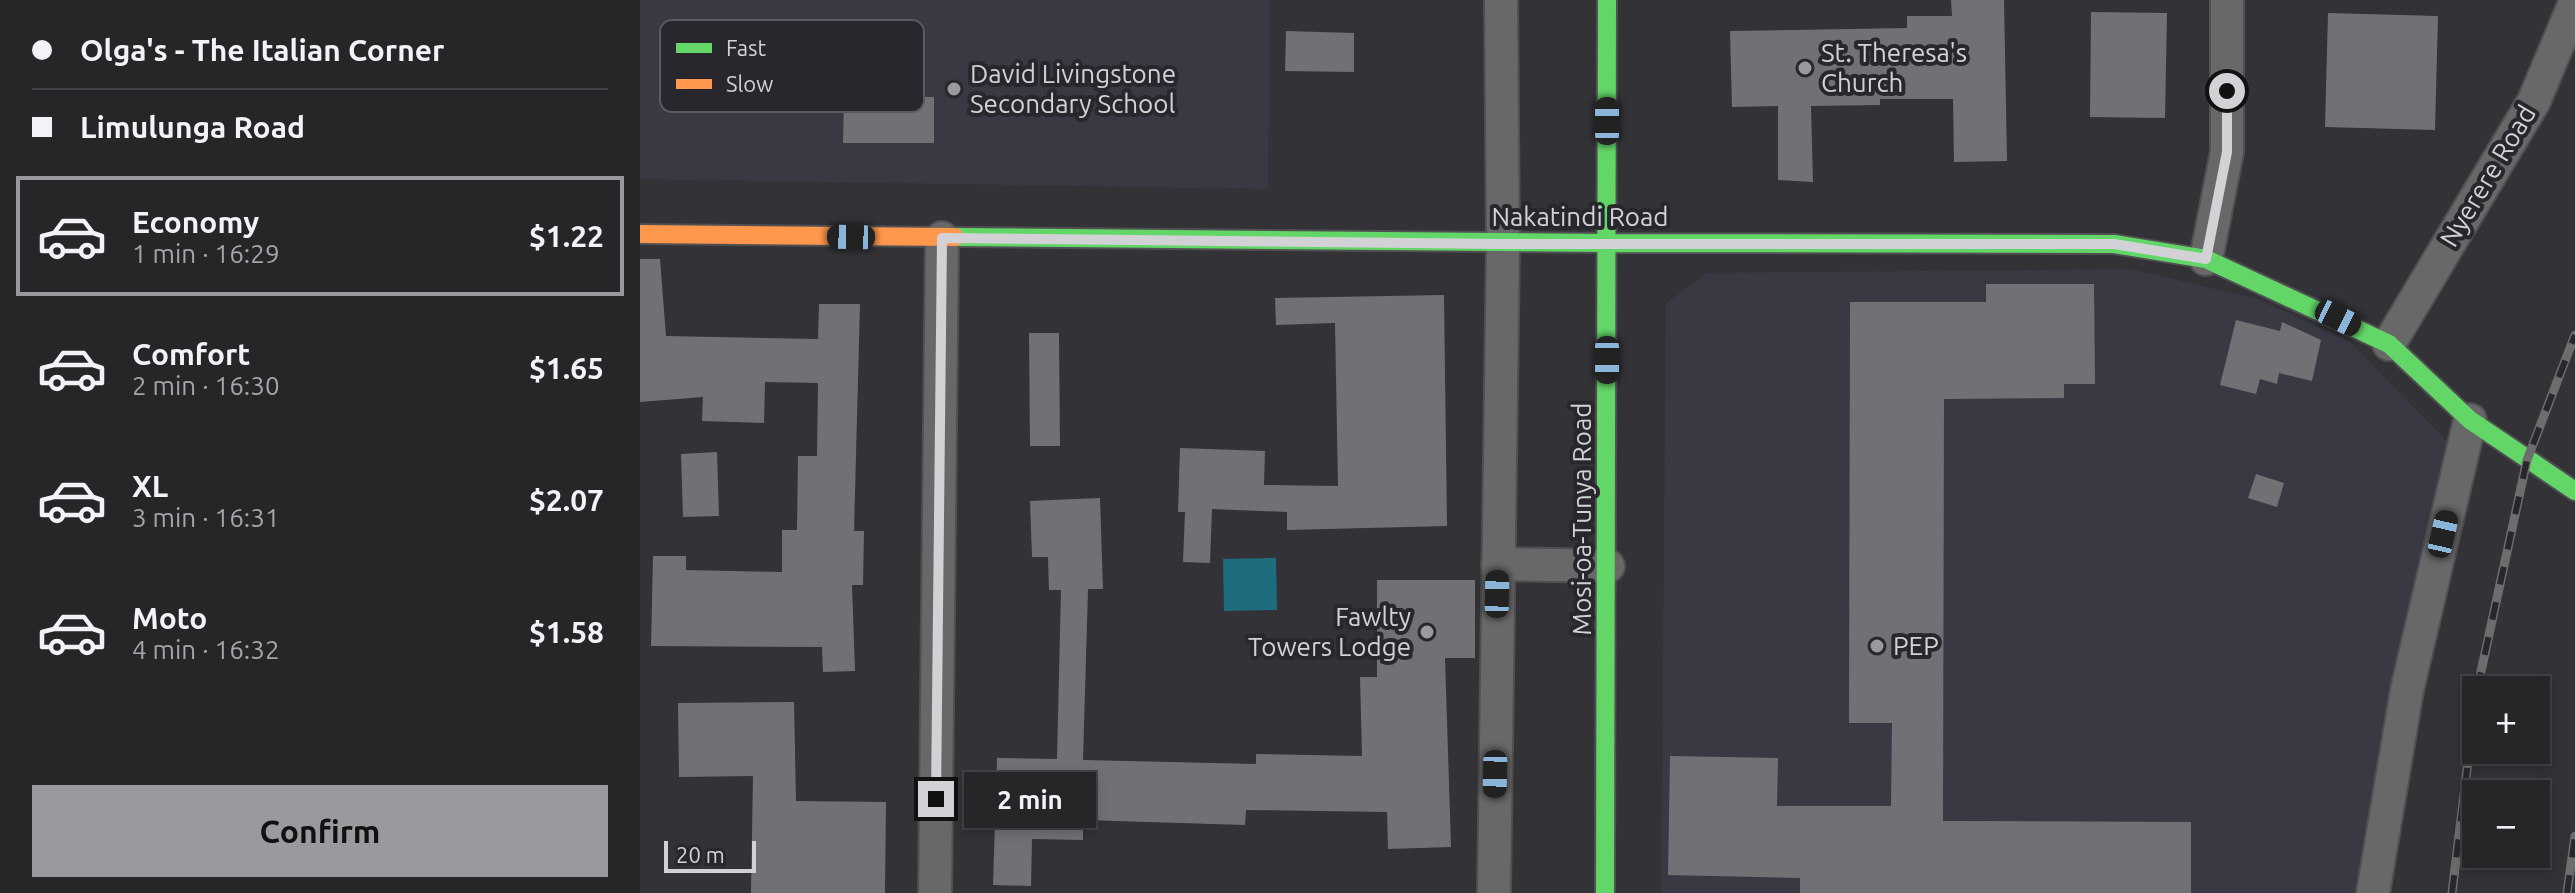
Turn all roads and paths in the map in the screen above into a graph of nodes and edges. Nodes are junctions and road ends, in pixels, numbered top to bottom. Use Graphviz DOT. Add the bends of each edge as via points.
graph roads {
  1 [pos="1501,0"];
  2 [pos="1607,0"];
  3 [pos="2227,0"];
  4 [pos="2575,3"];
  5 [pos="640,234"];
  6 [pos="942,238"];
  7 [pos="1607,243"];
  8 [pos="1503,244"];
  9 [pos="2206,259"];
  10 [pos="2389,344"];
  11 [pos="2470,420"];
  12 [pos="2575,491"];
  13 [pos="1498,564"];
  14 [pos="1608,566"];
  15 [pos="935,893"];
  16 [pos="1494,893"];
  17 [pos="1605,893"];
  18 [pos="2373,893"];
  1 -- 8 [label="street"];
  2 -- 7 [label="main road, Mosi-oa-Tunya Road"];
  3 -- 9 [label="street" via="2227,152"];
  4 -- 10 [label="street, Nyerere Road" via="2534,101"];
  5 -- 6 [label="main road, Nakatindi Road"];
  6 -- 8 [label="main road, Nakatindi Road"];
  6 -- 15 [label="street"];
  7 -- 8 [label="main road, Nakatindi Road"];
  7 -- 9 [label="main road, Nakatindi Road" via="2114,244"];
  7 -- 14 [label="main road, Mosi-oa-Tunya Road"];
  8 -- 13 [label="street"];
  9 -- 10 [label="main road, Nakatindi Road"];
  10 -- 11 [label="main road, Nakatindi Road"];
  11 -- 12 [label="main road, Nakatindi Road"];
  11 -- 18 [label="street" via="2407,690"];
  13 -- 14 [label="street"];
  13 -- 16 [label="street"];
  14 -- 17 [label="main road, Mosi-oa-Tunya Road"];
}
